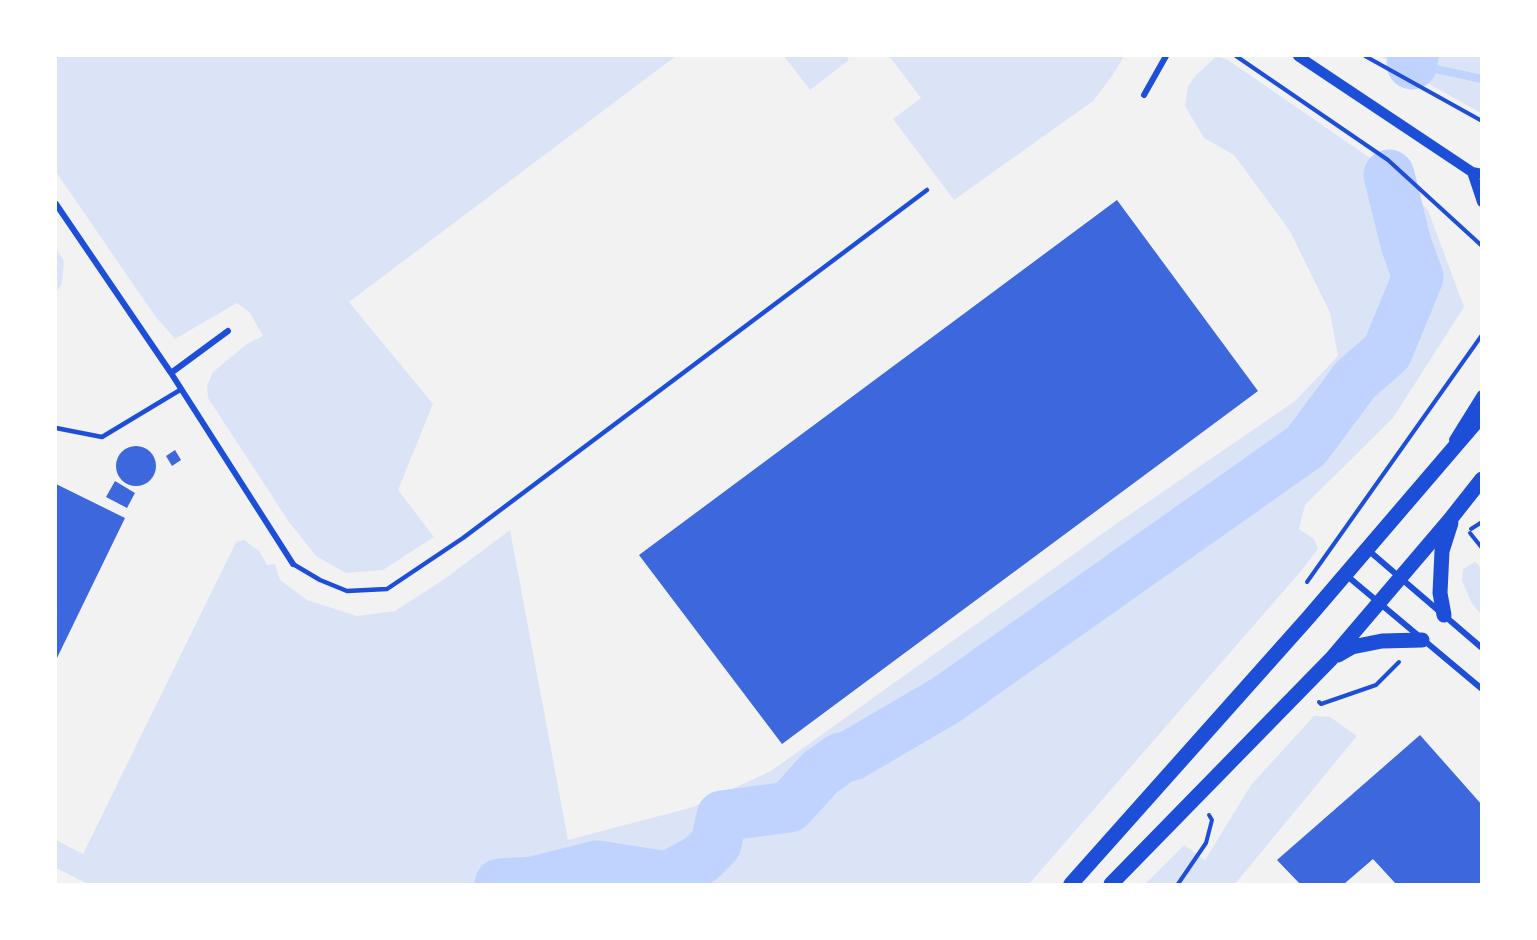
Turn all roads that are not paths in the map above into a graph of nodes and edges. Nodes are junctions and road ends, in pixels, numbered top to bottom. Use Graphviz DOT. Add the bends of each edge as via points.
graph roads {
  1 [pos="1166,56"];
  2 [pos="1298,56"];
  3 [pos="1144,95"];
  4 [pos="1477,173"];
  5 [pos="927,190"];
  6 [pos="1482,202"];
  7 [pos="56,204"];
  8 [pos="228,331"];
  9 [pos="171,373"];
  10 [pos="180,390"];
  11 [pos="1482,395"];
  12 [pos="1482,416"];
  13 [pos="56,428"];
  14 [pos="1434,471"];
  15 [pos="1482,480"];
  16 [pos="1452,517"];
  17 [pos="1367,549"];
  18 [pos="293,564"];
  19 [pos="1346,574"];
  20 [pos="1400,578"];
  21 [pos="1378,602"];
  22 [pos="1444,615"];
  23 [pos="1422,640"];
  24 [pos="1482,648"];
  25 [pos="1331,658"];
  26 [pos="1482,689"];
  27 [pos="1071,885"];
  28 [pos="1112,885"];
  1 -- 3 [label="street"];
  2 -- 4 [label="street"];
  4 -- 6 [label="street"];
  5 -- 18 [label="lane" via="464,537 387,589 347,591"];
  7 -- 9 [label="street"];
  8 -- 9 [label="street"];
  9 -- 10 [label="street"];
  10 -- 13 [label="lane" via="102,437"];
  10 -- 18 [label="street"];
  11 -- 14 [label="street"];
  12 -- 14 [label="main road"];
  14 -- 17 [label="main road"];
  15 -- 16 [label="main road"];
  16 -- 20 [label="main road"];
  16 -- 22 [label="main road" via="1442,551 1440,592"];
  17 -- 19 [label="main road"];
  17 -- 20 [label="street"];
  19 -- 21 [label="street"];
  19 -- 27 [label="main road"];
  20 -- 21 [label="main road"];
  20 -- 22 [label="street"];
  21 -- 23 [label="street"];
  21 -- 25 [label="main road"];
  22 -- 24 [label="street"];
  23 -- 25 [label="main road" via="1352,647"];
  23 -- 26 [label="street"];
  25 -- 28 [label="main road"];
}
